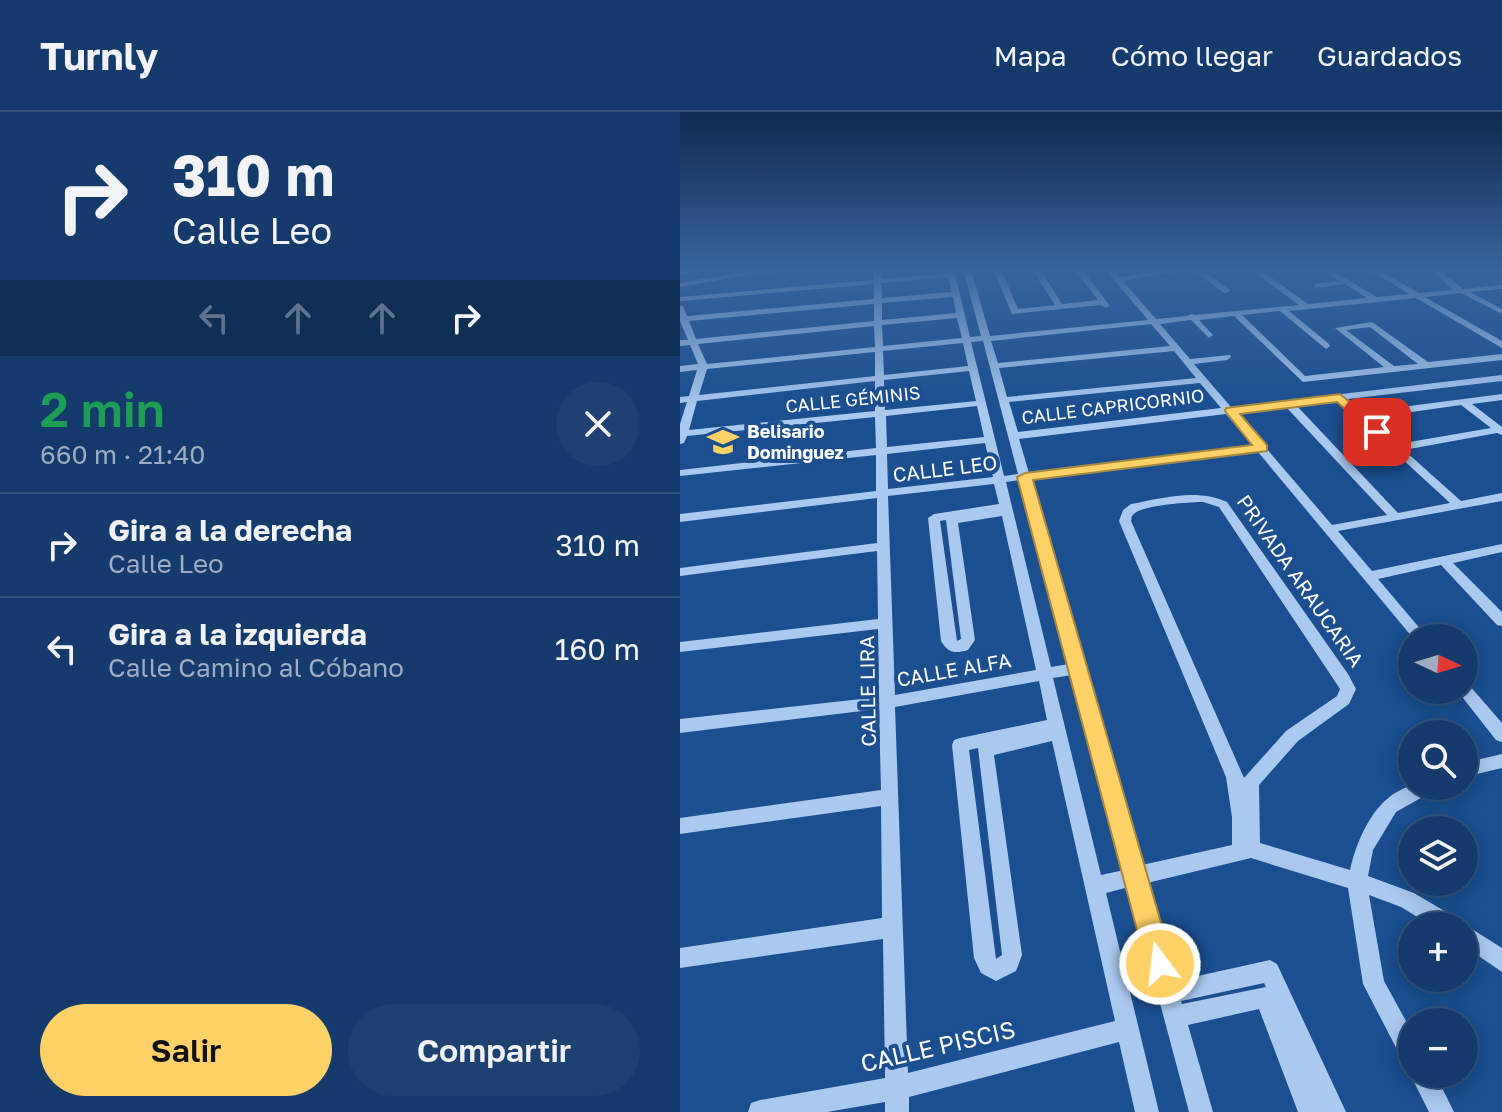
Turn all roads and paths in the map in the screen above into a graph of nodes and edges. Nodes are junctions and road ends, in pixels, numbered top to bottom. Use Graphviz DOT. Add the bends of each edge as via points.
graph roads {
  1 [pos="960,315"];
  2 [pos="718,316"];
  3 [pos="878,316"];
  4 [pos="953,316"];
  5 [pos="980,316"];
  6 [pos="1149,316"];
  7 [pos="1191,316"];
  8 [pos="1195,316"];
  9 [pos="1238,316"];
  10 [pos="1290,316"];
  11 [pos="1443,316"];
  12 [pos="1449,316"];
  13 [pos="682,319"];
  14 [pos="1153,320"];
  15 [pos="878,323"];
  16 [pos="1209,335"];
  17 [pos="986,337"];
  18 [pos="966,339"];
  19 [pos="693,342"];
  20 [pos="680,343"];
  21 [pos="1502,345"];
  22 [pos="1326,346"];
  23 [pos="878,347"];
  24 [pos="1178,348"];
  25 [pos="1502,355"];
  26 [pos="1227,357"];
  27 [pos="1189,362"];
  28 [pos="1426,365"];
  29 [pos="703,366"];
  30 [pos="994,366"];
  31 [pos="973,368"];
  32 [pos="680,369"];
  33 [pos="1392,369"];
  34 [pos="879,378"];
  35 [pos="1502,378"];
  36 [pos="1204,380"];
  37 [pos="1340,397"];
  38 [pos="1502,397"];
  39 [pos="694,399"];
  40 [pos="680,400"];
  41 [pos="1003,400"];
  42 [pos="1463,402"];
  43 [pos="981,403"];
  44 [pos="1289,404"];
  45 [pos="1231,411"];
  46 [pos="881,414"];
  47 [pos="1359,416"];
  48 [pos="1501,431"];
  49 [pos="1014,436"];
  50 [pos="681,437"];
  51 [pos="990,439"];
  52 [pos="1262,448"];
  53 [pos="1396,448"];
  54 [pos="881,451"];
  55 [pos="680,473"];
  56 [pos="1025,477"];
  57 [pos="999,480"];
  58 [pos="883,494"];
  59 [pos="1502,497"];
  60 [pos="1459,505"];
  61 [pos="1006,510"];
  62 [pos="1395,516"];
  63 [pos="680,518"];
  64 [pos="1329,529"];
  65 [pos="884,546"];
  66 [pos="1502,548"];
  67 [pos="1442,559"];
  68 [pos="680,572"];
  69 [pos="1370,576"];
  70 [pos="1502,621"];
  71 [pos="887,623"];
  72 [pos="1409,624"];
  73 [pos="680,647"];
  74 [pos="1078,668"];
  75 [pos="1045,674"];
  76 [pos="888,702"];
  77 [pos="1476,704"];
  78 [pos="680,726"];
  79 [pos="1058,728"];
  80 [pos="1502,735"];
  81 [pos="1502,761"];
  82 [pos="1478,767"];
  83 [pos="1242,780"];
  84 [pos="889,797"];
  85 [pos="1401,800"];
  86 [pos="680,826"];
  87 [pos="1246,849"];
  88 [pos="1136,877"];
  89 [pos="1357,881"];
  90 [pos="1094,886"];
  91 [pos="1427,912"];
  92 [pos="892,927"];
  93 [pos="1478,944"];
  94 [pos="680,958"];
  95 [pos="1502,961"];
  96 [pos="1168,993"];
  97 [pos="1175,1017"];
  98 [pos="1128,1029"];
  99 [pos="1398,1029"];
  100 [pos="1429,1088"];
  101 [pos="896,1100"];
  102 [pos="760,1112"];
  103 [pos="1147,1112"];
  104 [pos="1201,1112"];
  105 [pos="1310,1112"];
  106 [pos="1334,1112"];
  107 [pos="1442,1112"];
  1 -- 18 [label="street"];
  2 -- 13 [label="street"];
  3 -- 15 [label="street, CALLE LIRA"];
  4 -- 15 [label="street"];
  5 -- 17 [label="street"];
  6 -- 14 [label="street"];
  7 -- 8 [label="street"];
  7 -- 14 [label="street"];
  7 -- 16 [label="street"];
  9 -- 33 [label="street" via="1303,379"];
  10 -- 22 [label="street"];
  11 -- 25 [label="street"];
  12 -- 21 [label="street"];
  13 -- 19 [label="street"];
  14 -- 17 [label="street"];
  14 -- 24 [label="street"];
  15 -- 19 [label="street"];
  15 -- 23 [label="street, CALLE LIRA"];
  17 -- 18 [label="street"];
  17 -- 30 [label="street"];
  18 -- 23 [label="street"];
  18 -- 31 [label="street"];
  19 -- 20 [label="street"];
  19 -- 29 [label="street"];
  23 -- 29 [label="street"];
  23 -- 34 [label="street, CALLE LIRA"];
  24 -- 27 [label="street"];
  24 -- 30 [label="street"];
  25 -- 28 [label="street"];
  26 -- 27 [label="street"];
  27 -- 36 [label="street"];
  28 -- 33 [label="street"];
  28 -- 33 [label="street" via="1372,324 1339,328"];
  29 -- 32 [label="street"];
  29 -- 39 [label="street"];
  30 -- 41 [label="street"];
  31 -- 34 [label="street"];
  31 -- 43 [label="street"];
  34 -- 39 [label="street"];
  34 -- 46 [label="street, CALLE LIRA"];
  35 -- 37 [label="street, CALLE CAPRICORNIO"];
  36 -- 41 [label="street"];
  36 -- 45 [label="street"];
  37 -- 44 [label="street, CALLE CAPRICORNIO"];
  37 -- 47 [label="street"];
  38 -- 42 [label="street"];
  39 -- 40 [label="street"];
  39 -- 50 [label="street"];
  41 -- 49 [label="street"];
  42 -- 47 [label="street"];
  42 -- 48 [label="street"];
  43 -- 46 [label="street, CALLE GÉMINIS"];
  43 -- 51 [label="street"];
  44 -- 45 [label="street, CALLE CAPRICORNIO"];
  44 -- 62 [label="street"];
  45 -- 49 [label="street, CALLE CAPRICORNIO"];
  45 -- 52 [label="street"];
  46 -- 50 [label="street, CALLE GÉMINIS"];
  46 -- 54 [label="street, CALLE LIRA"];
  47 -- 53 [label="street"];
  48 -- 53 [label="street"];
  49 -- 56 [label="street"];
  51 -- 54 [label="street"];
  51 -- 57 [label="street"];
  52 -- 56 [label="street, CALLE LEO"];
  52 -- 64 [label="street"];
  53 -- 60 [label="street"];
  54 -- 55 [label="street"];
  54 -- 58 [label="street, CALLE LIRA"];
  56 -- 57 [label="street, CALLE LEO"];
  56 -- 74 [label="street"];
  57 -- 58 [label="street, CALLE LEO"];
  57 -- 61 [label="street"];
  58 -- 63 [label="street, CALLE LEO"];
  58 -- 65 [label="street, CALLE LIRA"];
  59 -- 60 [label="street"];
  60 -- 62 [label="street"];
  61 -- 61 [label="street" via="934,518 948,641 953,647 968,640 952,520"];
  61 -- 75 [label="street"];
  62 -- 64 [label="street"];
  64 -- 69 [label="street"];
  65 -- 68 [label="street"];
  65 -- 71 [label="street, CALLE LIRA"];
  66 -- 67 [label="street"];
  67 -- 69 [label="street"];
  67 -- 70 [label="street"];
  69 -- 72 [label="street"];
  71 -- 73 [label="street"];
  71 -- 76 [label="street, CALLE LIRA"];
  74 -- 75 [label="street, CALLE ALFA"];
  74 -- 88 [label="street"];
  75 -- 76 [label="street, CALLE ALFA"];
  75 -- 79 [label="street"];
  76 -- 78 [label="street, CALLE ALFA"];
  76 -- 84 [label="street, CALLE LIRA"];
  77 -- 80 [label="street"];
  79 -- 79 [label="street" via="960,745 984,958 991,969 1005,967 1012,955 985,750"];
  79 -- 90 [label="street"];
  81 -- 82 [label="street"];
  83 -- 83 [label="street, PRIVADA ARAUCARIA" via="1343,700 1348,689 1223,505 1203,498 1135,507 1125,521"];
  83 -- 87 [label="street, PRIVADA ARAUCARIA"];
  84 -- 86 [label="street"];
  84 -- 92 [label="street, CALLE LIRA"];
  85 -- 89 [label="street" via="1390,806 1364,848"];
  87 -- 88 [label="street"];
  87 -- 89 [label="street"];
  88 -- 90 [label="street"];
  88 -- 96 [label="street"];
  89 -- 91 [label="street"];
  89 -- 99 [label="street" via="1374,984"];
  90 -- 98 [label="street"];
  92 -- 94 [label="street"];
  92 -- 101 [label="street, CALLE LIRA"];
  93 -- 95 [label="street"];
  96 -- 97 [label="street"];
  96 -- 106 [label="street" via="1270,971"];
  97 -- 104 [label="street"];
  97 -- 105 [label="street" via="1265,997"];
  98 -- 101 [label="street, CALLE PISCIS"];
  98 -- 103 [label="street"];
  100 -- 107 [label="street"];
  101 -- 102 [label="street, CALLE PISCIS"];
}
